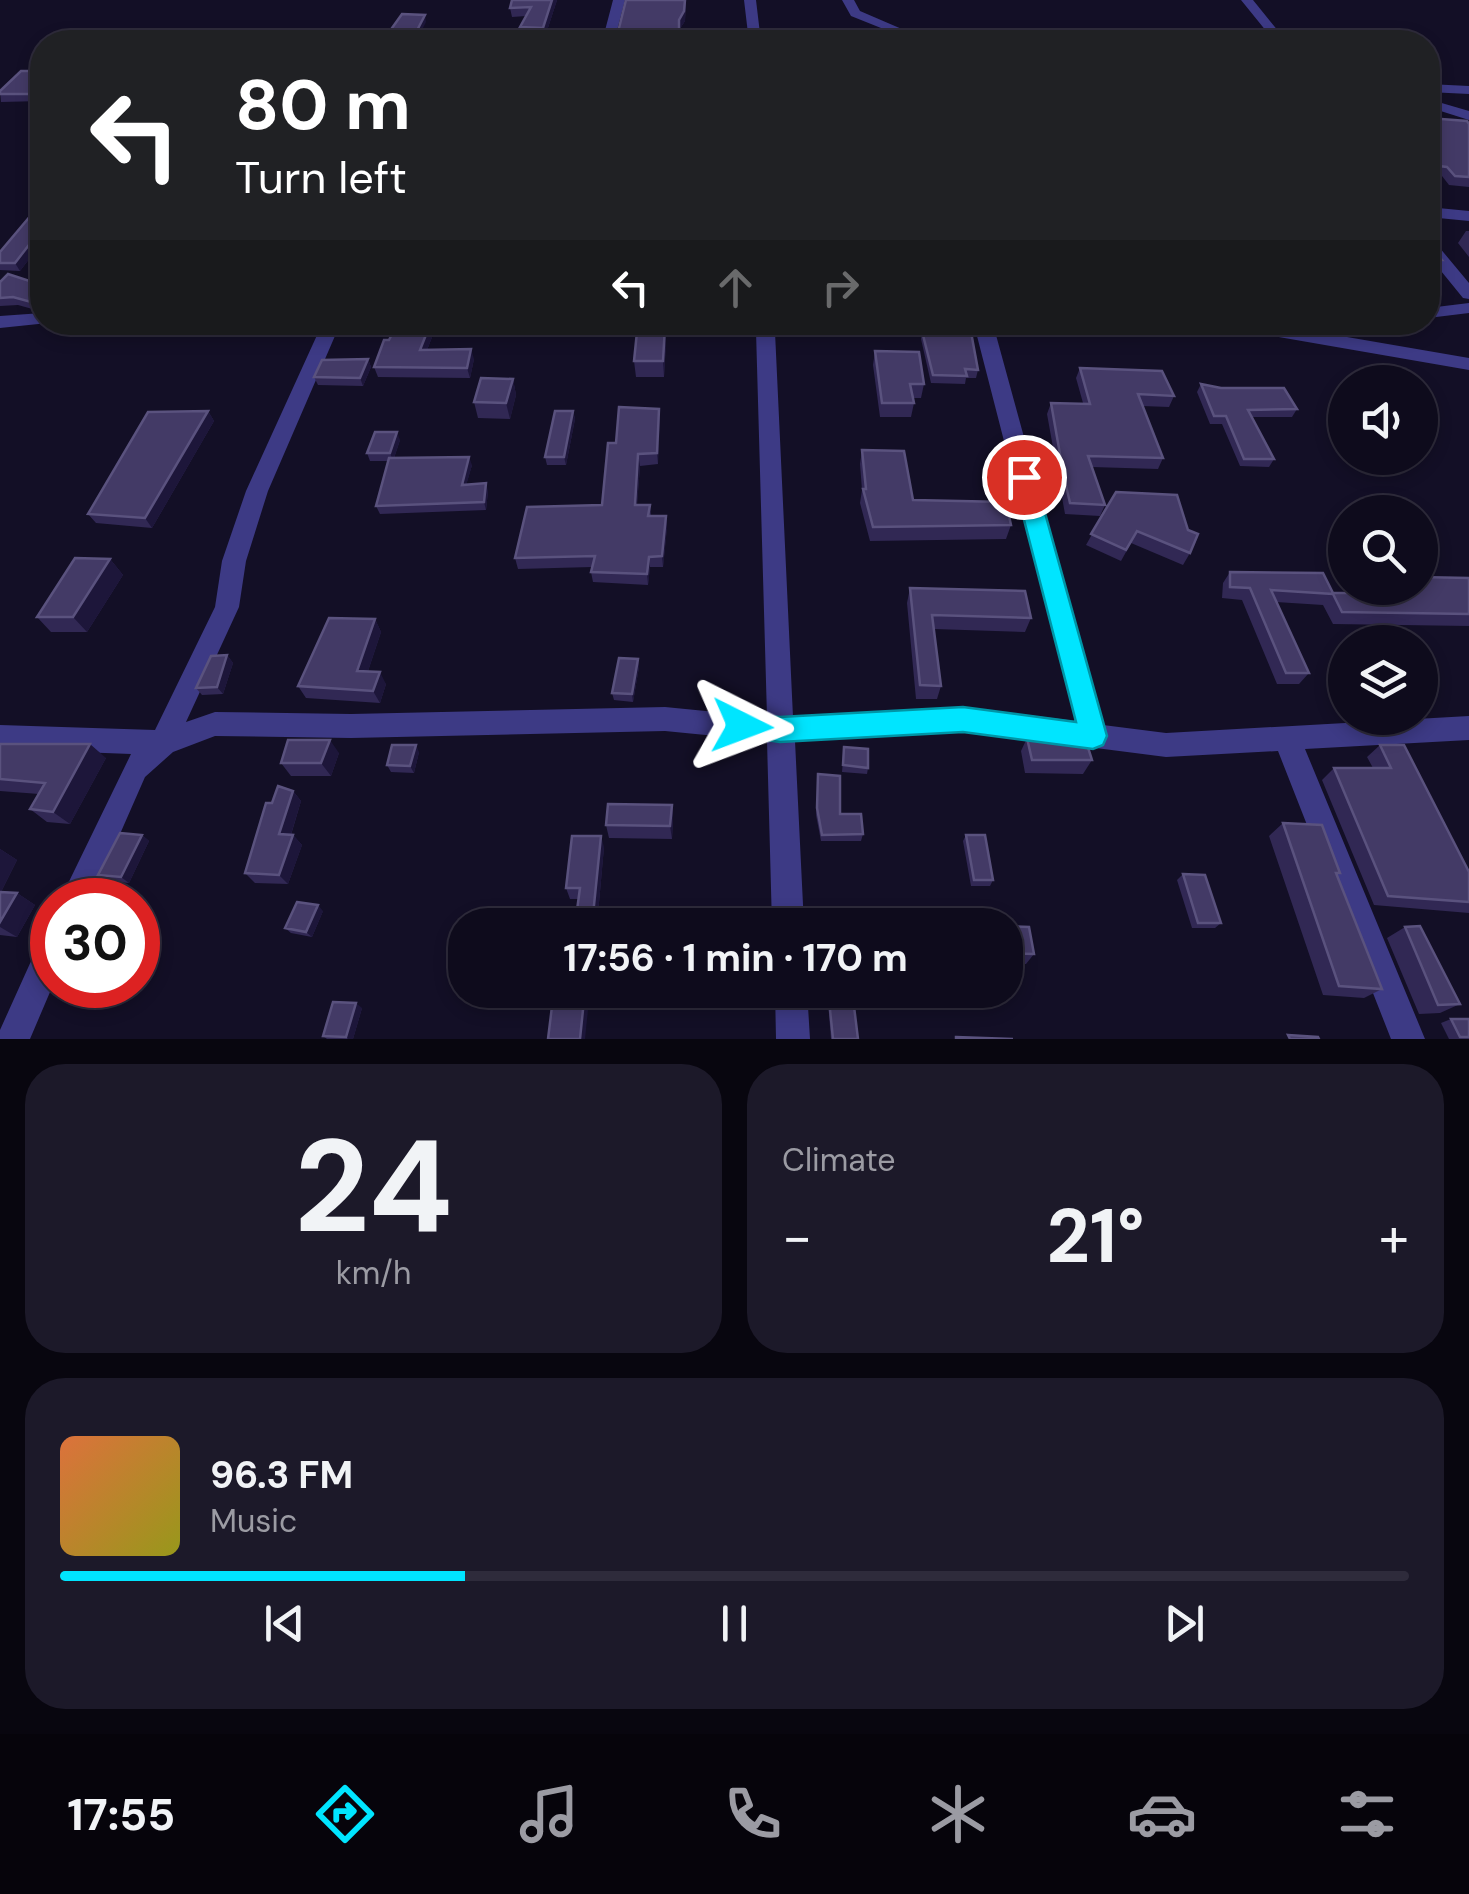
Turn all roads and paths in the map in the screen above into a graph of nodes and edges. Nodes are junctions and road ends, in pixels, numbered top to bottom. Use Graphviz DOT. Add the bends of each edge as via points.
graph roads {
  1 [pos="619,0"];
  2 [pos="750,0"];
  3 [pos="848,0"];
  4 [pos="1247,0"];
  5 [pos="611,30"];
  6 [pos="754,30"];
  7 [pos="898,30"];
  8 [pos="1271,30"];
  9 [pos="1440,89"];
  10 [pos="1469,90"];
  11 [pos="1440,107"];
  12 [pos="1469,116"];
  13 [pos="1440,213"];
  14 [pos="1469,216"];
  15 [pos="1440,259"];
  16 [pos="1469,294"];
  17 [pos="1469,308"];
  18 [pos="1440,312"];
  19 [pos="30,319"];
  20 [pos="0,322"];
  21 [pos="326,335"];
  22 [pos="765,335"];
  23 [pos="987,335"];
  24 [pos="1296,335"];
  25 [pos="1469,364"];
  26 [pos="1469,728"];
  27 [pos="780,730"];
  28 [pos="1093,736"];
  29 [pos="0,737"];
  30 [pos="1288,740"];
  31 [pos="163,743"];
  32 [pos="85,878"];
  33 [pos="787,908"];
  34 [pos="30,1000"];
  35 [pos="792,1008"];
  36 [pos="13,1039"];
  37 [pos="793,1039"];
  38 [pos="1408,1039"];
  1 -- 5 [label="street"];
  2 -- 6 [label="street"];
  3 -- 7 [label="street" via="855,12"];
  4 -- 8 [label="street"];
  9 -- 10 [label="street"];
  11 -- 12 [label="street"];
  13 -- 14 [label="street"];
  15 -- 16 [label="street"];
  17 -- 18 [label="street"];
  19 -- 20 [label="street"];
  21 -- 31 [label="street" via="257,492 234,561 228,607"];
  22 -- 27 [label="street"];
  23 -- 28 [label="street"];
  24 -- 25 [label="street"];
  26 -- 30 [label="street"];
  27 -- 28 [label="street" via="963,720"];
  27 -- 31 [label="street" via="665,719 215,724"];
  27 -- 33 [label="street"];
  28 -- 30 [label="street" via="1166,745"];
  29 -- 31 [label="street"];
  30 -- 38 [label="street"];
  31 -- 32 [label="street" via="135,768"];
  34 -- 36 [label="street"];
  35 -- 37 [label="street"];
}
